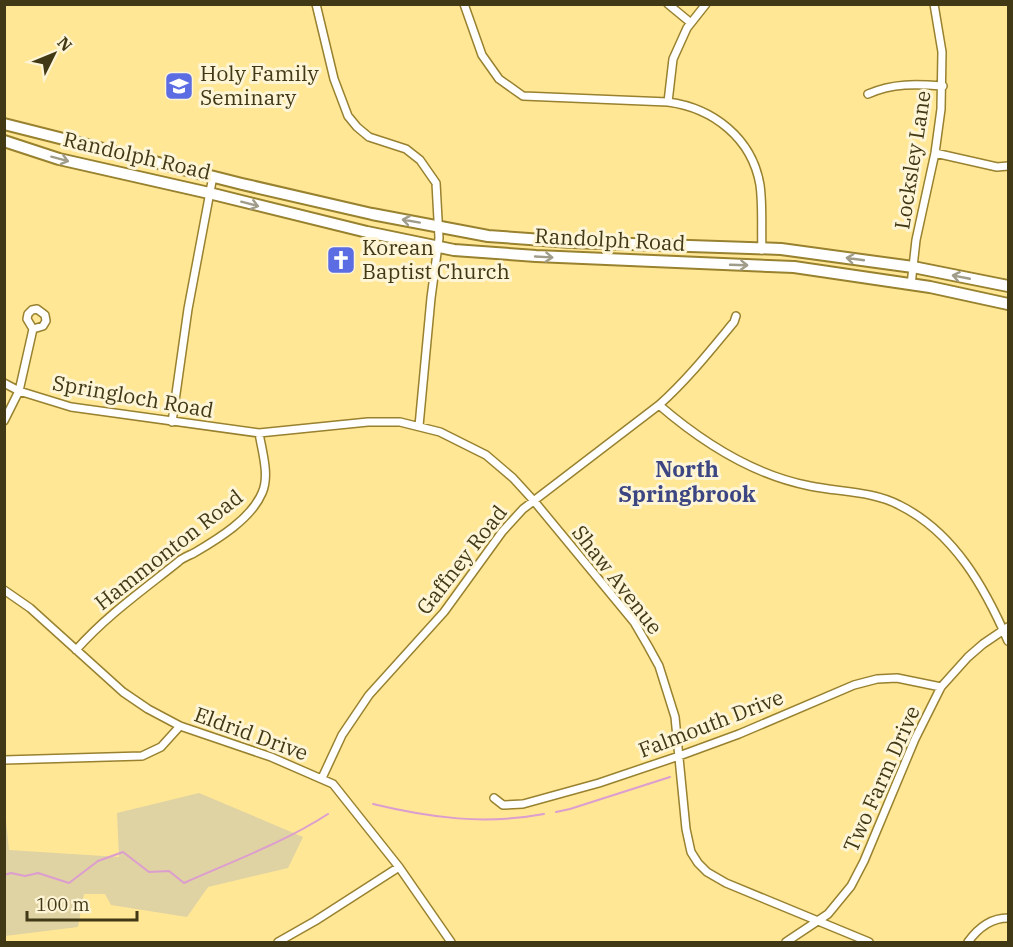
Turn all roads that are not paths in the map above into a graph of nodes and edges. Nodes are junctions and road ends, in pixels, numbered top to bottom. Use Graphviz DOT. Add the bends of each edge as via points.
graph roads {
  1 [pos="316,4"];
  2 [pos="464,4"];
  3 [pos="668,4"];
  4 [pos="706,4"];
  5 [pos="934,4"];
  6 [pos="691,23"];
  7 [pos="943,86"];
  8 [pos="868,94"];
  9 [pos="668,102"];
  10 [pos="4,124"];
  11 [pos="4,141"];
  12 [pos="935,153"];
  13 [pos="1008,166"];
  14 [pos="213,176"];
  15 [pos="209,193"];
  16 [pos="439,226"];
  17 [pos="438,246"];
  18 [pos="762,250"];
  19 [pos="913,267"];
  20 [pos="911,285"];
  21 [pos="1008,286"];
  22 [pos="1008,304"];
  23 [pos="736,316"];
  24 [pos="33,329"];
  25 [pos="4,383"];
  26 [pos="19,391"];
  27 [pos="659,405"];
  28 [pos="4,421"];
  29 [pos="172,422"];
  30 [pos="419,426"];
  31 [pos="259,433"];
  32 [pos="534,501"];
  33 [pos="4,590"];
  34 [pos="1006,629"];
  35 [pos="1008,641"];
  36 [pos="76,650"];
  37 [pos="942,687"];
  38 [pos="180,726"];
  39 [pos="679,756"];
  40 [pos="4,760"];
  41 [pos="322,778"];
  42 [pos="494,798"];
  43 [pos="399,867"];
  44 [pos="1008,918"];
  45 [pos="818,921"];
  46 [pos="278,942"];
  47 [pos="450,942"];
  48 [pos="786,942"];
  49 [pos="869,942"];
  50 [pos="968,942"];
  1 -- 16 [label="street" via="334,79 348,116 369,136 406,150 420,160 436,183"];
  2 -- 9 [label="street" via="482,56 500,79 523,96"];
  3 -- 6 [label="street"];
  4 -- 6 [label="street"];
  5 -- 7 [label="street, Locksley Lane"];
  6 -- 9 [label="street" via="673,59"];
  7 -- 8 [label="street" via="896,84"];
  7 -- 12 [label="street, Locksley Lane"];
  9 -- 18 [label="street" via="684,104 719,119 747,148 760,186"];
  10 -- 14 [label="main road, Randolph Road"];
  11 -- 15 [label="main road, Randolph Road, one-way" via="58,159"];
  12 -- 13 [label="street"];
  12 -- 19 [label="street, Locksley Lane"];
  14 -- 15 [label="street"];
  16 -- 14 [label="main road, Randolph Road, one-way"];
  15 -- 17 [label="main road, Randolph Road, one-way"];
  15 -- 29 [label="street"];
  16 -- 17 [label="street"];
  16 -- 18 [label="main road, Randolph Road" via="534,240"];
  17 -- 20 [label="main road, Randolph Road, one-way" via="536,256 794,267"];
  17 -- 30 [label="street"];
  19 -- 18 [label="main road, Randolph Road, one-way" via="781,249"];
  19 -- 20 [label="street, Locksley Lane"];
  21 -- 19 [label="main road, Randolph Road, one-way"];
  20 -- 22 [label="main road, Randolph Road"];
  23 -- 27 [label="street, Gaffney Road" via="680,386"];
  24 -- 26 [label="street"];
  25 -- 26 [label="street, Springloch Road"];
  26 -- 28 [label="street"];
  26 -- 29 [label="street, Springloch Road" via="71,406"];
  27 -- 32 [label="street, Gaffney Road"];
  27 -- 34 [label="street" via="692,433 746,465 808,486 883,498 925,521 973,571"];
  29 -- 31 [label="street, Springloch Road"];
  30 -- 31 [label="street, Shaw Avenue" via="368,422"];
  30 -- 32 [label="street, Shaw Avenue" via="486,455"];
  31 -- 36 [label="street, Hammonton Road" via="266,482 255,505 226,531 179,560 121,606"];
  32 -- 39 [label="street, Shaw Avenue" via="634,622 648,646 671,702"];
  32 -- 41 [label="street, Gaffney Road" via="502,532 444,612 369,695 342,735"];
  33 -- 36 [label="street, Eldrid Drive"];
  34 -- 35 [label="street"];
  34 -- 37 [label="street, Two Farm Drive" via="968,657"];
  36 -- 38 [label="street, Eldrid Drive" via="123,692"];
  37 -- 39 [label="street, Falmouth Drive" via="897,678 876,679"];
  37 -- 45 [label="street, Two Farm Drive" via="851,886"];
  38 -- 40 [label="street" via="161,747 142,756"];
  38 -- 41 [label="street, Eldrid Drive"];
  39 -- 42 [label="street, Falmouth Drive" via="524,804 503,805"];
  39 -- 45 [label="street, Shaw Avenue" via="686,829 698,863 726,883"];
  41 -- 43 [label="street, Eldrid Drive" via="351,804"];
  43 -- 46 [label="street"];
  43 -- 47 [label="street, Eldrid Drive"];
  44 -- 50 [label="street" via="981,927"];
  45 -- 48 [label="street, Two Farm Drive"];
  45 -- 49 [label="street, Shaw Avenue"];
}
